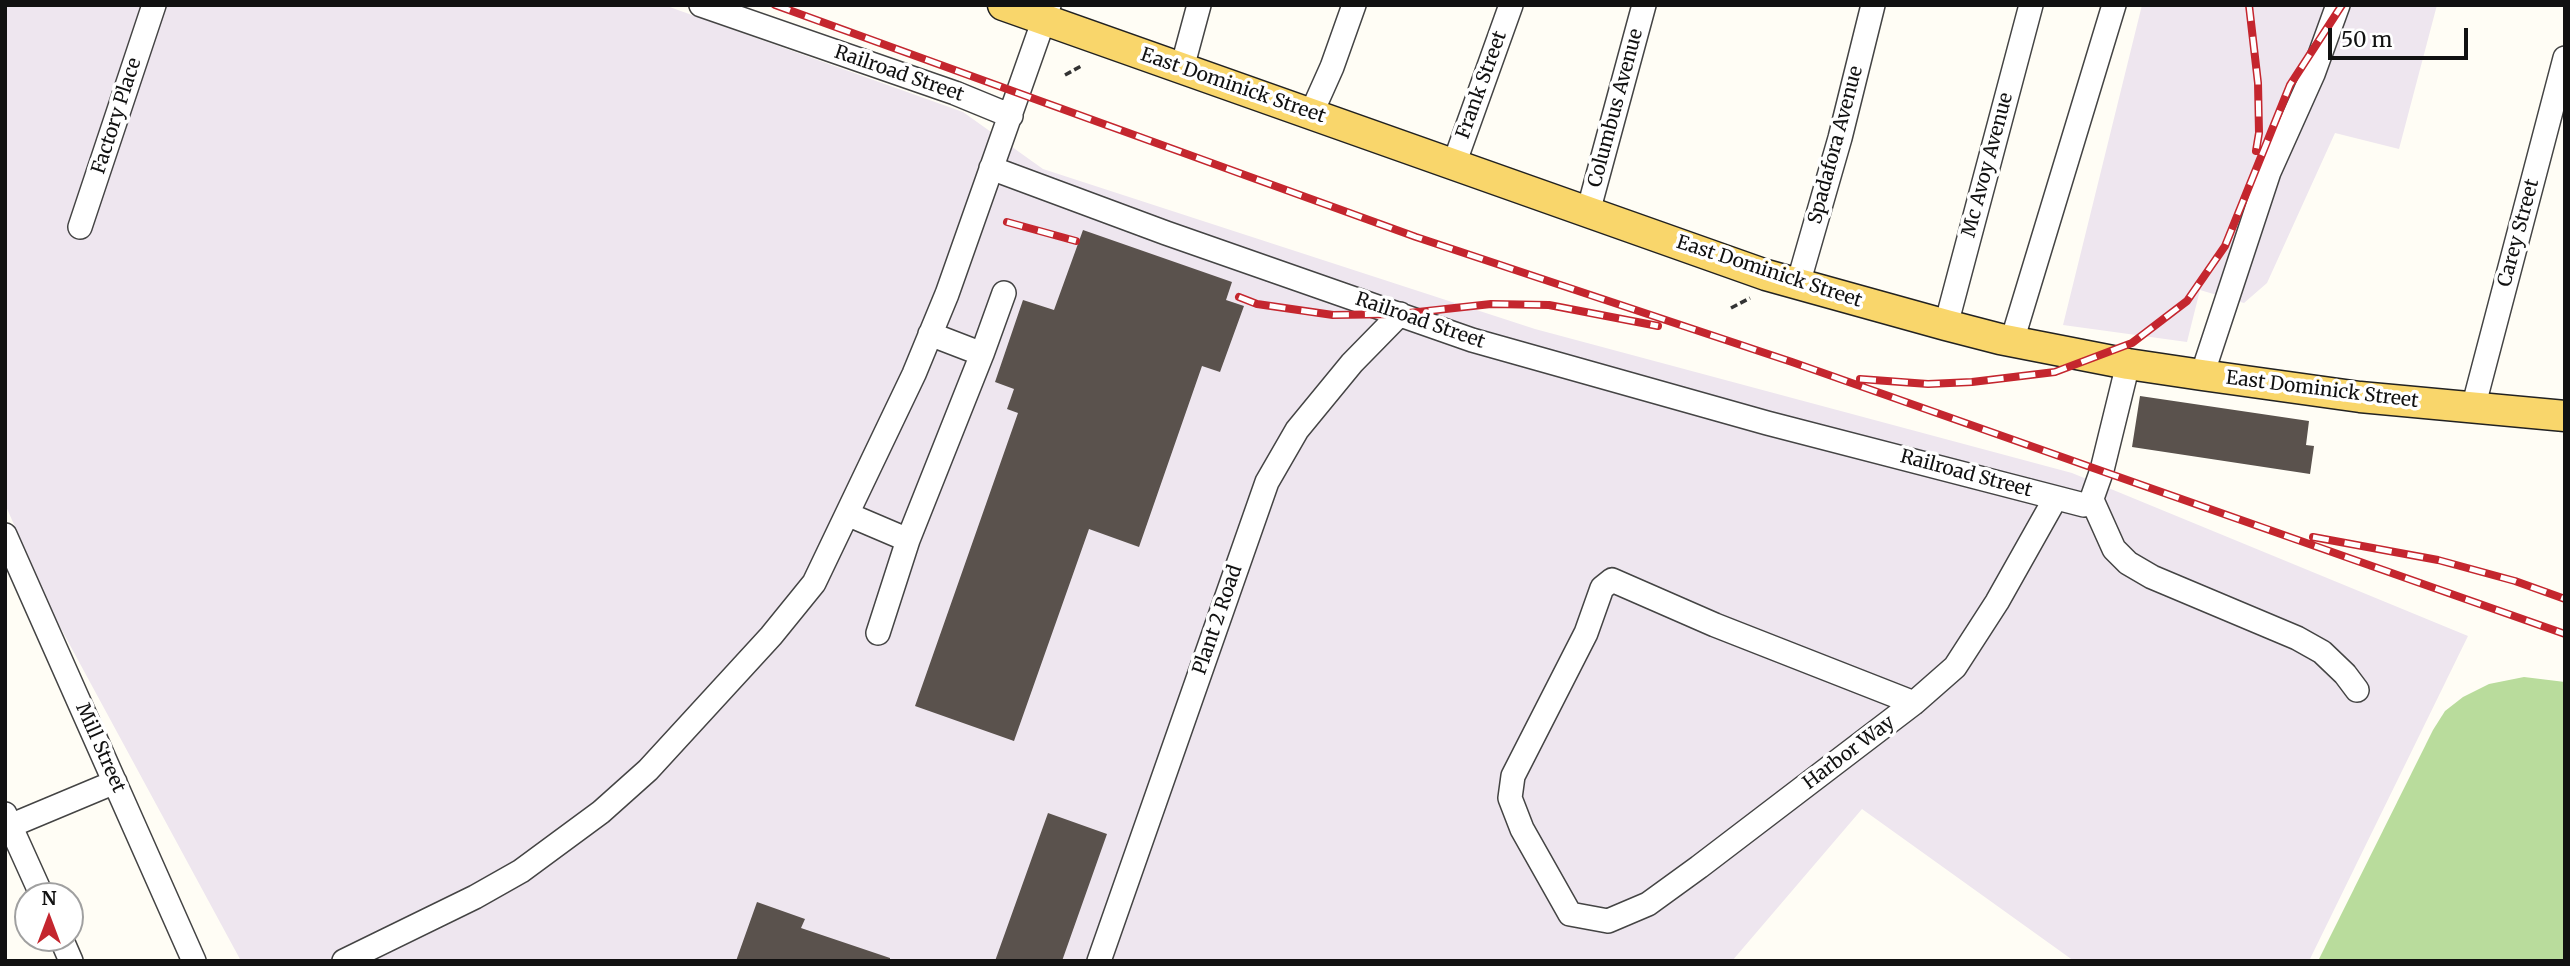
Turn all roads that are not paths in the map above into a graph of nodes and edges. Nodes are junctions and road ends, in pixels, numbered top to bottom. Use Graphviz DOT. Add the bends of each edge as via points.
graph roads {
  1 [pos="154,5"];
  2 [pos="701,5"];
  3 [pos="1003,5"];
  4 [pos="1199,5"];
  5 [pos="1354,5"];
  6 [pos="1511,5"];
  7 [pos="1644,5"];
  8 [pos="1872,5"];
  9 [pos="2031,5"];
  10 [pos="2115,5"];
  11 [pos="2338,5"];
  12 [pos="1047,12"];
  13 [pos="2565,58"];
  14 [pos="1182,68"];
  15 [pos="1311,114"];
  16 [pos="1010,116"];
  17 [pos="1454,164"];
  18 [pos="991,169"];
  19 [pos="1588,212"];
  20 [pos="80,228"];
  21 [pos="1798,284"];
  22 [pos="1004,293"];
  23 [pos="1400,314"];
  24 [pos="1946,325"];
  25 [pos="930,334"];
  26 [pos="2012,341"];
  27 [pos="982,354"];
  28 [pos="2128,364"];
  29 [pos="2202,375"];
  30 [pos="2473,408"];
  31 [pos="2565,416"];
  32 [pos="2055,499"];
  33 [pos="2092,500"];
  34 [pos="847,514"];
  35 [pos="5,535"];
  36 [pos="908,540"];
  37 [pos="878,633"];
  38 [pos="2357,690"];
  39 [pos="1914,703"];
  40 [pos="115,782"];
  41 [pos="7,823"];
  42 [pos="35,882"];
  43 [pos="194,961"];
  44 [pos="344,961"];
  45 [pos="1099,961"];
  1 -- 20 [label="street, Factory Place"];
  2 -- 16 [label="street, Railroad Street"];
  3 -- 12 [label="main road, East Dominick Street"];
  4 -- 14 [label="street"];
  5 -- 15 [label="street"];
  6 -- 17 [label="street, Frank Street"];
  7 -- 19 [label="street, Columbus Avenue"];
  8 -- 21 [label="street, Spadafora Avenue"];
  9 -- 24 [label="street, Mc Avoy Avenue"];
  10 -- 26 [label="street"];
  11 -- 29 [label="street" via="2269,172"];
  12 -- 14 [label="main road, East Dominick Street"];
  12 -- 16 [label="street"];
  13 -- 30 [label="street, Carey Street"];
  14 -- 15 [label="main road, East Dominick Street"];
  15 -- 17 [label="main road, East Dominick Street"];
  16 -- 18 [label="street"];
  17 -- 19 [label="main road, East Dominick Street"];
  18 -- 23 [label="street, Railroad Street"];
  18 -- 25 [label="street"];
  19 -- 21 [label="main road, East Dominick Street"];
  21 -- 24 [label="main road, East Dominick Street"];
  22 -- 27 [label="street"];
  23 -- 32 [label="street, Railroad Street" via="1767,423"];
  23 -- 45 [label="street, Plant 2 Road" via="1297,430 1267,482"];
  24 -- 26 [label="main road, East Dominick Street"];
  25 -- 27 [label="street"];
  25 -- 34 [label="street"];
  26 -- 28 [label="main road, East Dominick Street"];
  27 -- 36 [label="street"];
  28 -- 29 [label="main road, East Dominick Street"];
  28 -- 33 [label="street"];
  29 -- 30 [label="main road, East Dominick Street"];
  30 -- 31 [label="main road, East Dominick Street"];
  32 -- 33 [label="street, Railroad Street" via="2084,505"];
  32 -- 39 [label="street, Harbor Way" via="1955,667"];
  33 -- 38 [label="street" via="2114,549 2128,564 2297,638 2322,652"];
  34 -- 36 [label="street"];
  34 -- 44 [label="street" via="814,583 771,636 648,770 601,813 521,871"];
  35 -- 40 [label="street, Mill Street"];
  36 -- 37 [label="street"];
  39 -- 39 [label="street, Harbor Way" via="1648,904 1608,921 1570,914 1522,829 1510,798 1513,776 1586,633 1602,588 1612,580"];
  40 -- 41 [label="street"];
  40 -- 43 [label="street, Mill Street"];
  41 -- 42 [label="street"];
}
